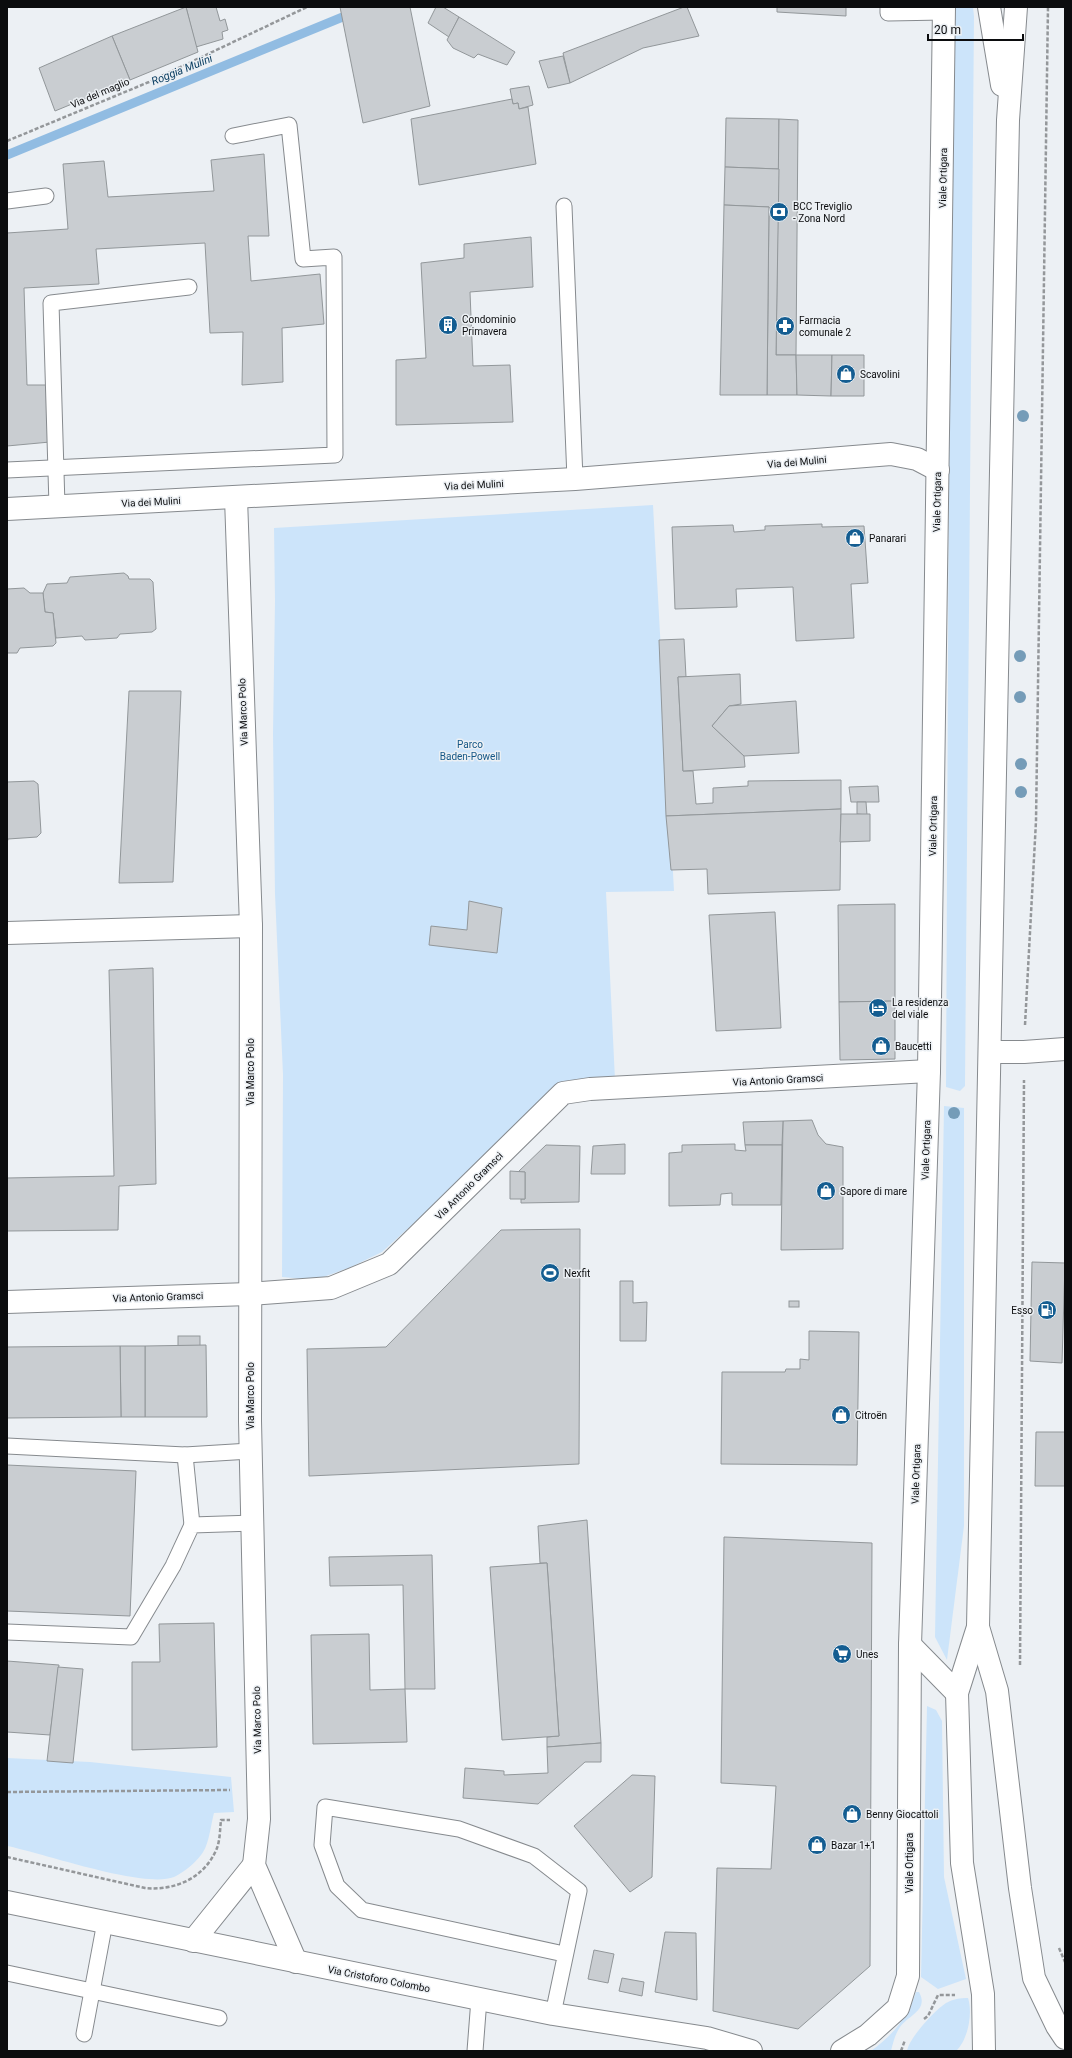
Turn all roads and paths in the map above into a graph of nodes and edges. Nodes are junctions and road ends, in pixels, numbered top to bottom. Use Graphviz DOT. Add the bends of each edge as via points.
graph roads {
  1 [pos="307,7"];
  2 [pos="888,7"];
  3 [pos="989,7"];
  4 [pos="1016,7"];
  5 [pos="1048,7"];
  6 [pos="944,10"];
  7 [pos="1008,120"];
  8 [pos="233,136"];
  9 [pos="7,141"];
  10 [pos="46,196"];
  11 [pos="7,201"];
  12 [pos="564,206"];
  13 [pos="189,287"];
  14 [pos="56,467"];
  15 [pos="7,470"];
  16 [pos="938,470"];
  17 [pos="575,479"];
  18 [pos="236,498"];
  19 [pos="57,506"];
  20 [pos="7,509"];
  21 [pos="251,926"];
  22 [pos="7,933"];
  23 [pos="1065,1050"];
  24 [pos="990,1052"];
  25 [pos="1024,1052"];
  26 [pos="929,1071"];
  27 [pos="250,1294"];
  28 [pos="7,1302"];
  29 [pos="7,1446"];
  30 [pos="250,1451"];
  31 [pos="185,1455"];
  32 [pos="254,1523"];
  33 [pos="192,1525"];
  34 [pos="978,1628"];
  35 [pos="7,1632"];
  36 [pos="910,1645"];
  37 [pos="1020,1671"];
  38 [pos="957,1693"];
  39 [pos="237,1790"];
  40 [pos="7,1792"];
  41 [pos="259,1819"];
  42 [pos="7,1857"];
  43 [pos="254,1866"];
  44 [pos="7,1902"];
  45 [pos="105,1922"];
  46 [pos="193,1941"];
  47 [pos="1056,1943"];
  48 [pos="564,1954"];
  49 [pos="296,1962"];
  50 [pos="1065,1962"];
  51 [pos="7,1973"];
  52 [pos="92,1991"];
  53 [pos="479,1999"];
  54 [pos="553,2014"];
  55 [pos="219,2018"];
  56 [pos="84,2034"];
  57 [pos="1065,2038"];
  58 [pos="475,2051"];
  59 [pos="752,2051"];
  60 [pos="842,2051"];
  61 [pos="984,2051"];
  1 -- 9 [label="path, Via del maglio" via="149,82"];
  2 -- 6 [label="lane" via="888,13"];
  3 -- 7 [label="street"];
  4 -- 7 [label="street"];
  5 -- 25 [label="path" via="1036,821"];
  6 -- 16 [label="street, Viale Ortigara"];
  7 -- 24 [label="street"];
  8 -- 14 [label="lane" via="289,125 303,259 334,257 335,455"];
  10 -- 11 [label="lane"];
  12 -- 17 [label="lane"];
  13 -- 14 [label="lane" via="51,303"];
  14 -- 15 [label="lane"];
  14 -- 19 [label="lane"];
  16 -- 17 [label="street, Via dei Mulini" via="917,459 891,454"];
  16 -- 26 [label="street, Viale Ortigara"];
  17 -- 18 [label="street, Via dei Mulini"];
  18 -- 19 [label="street, Via dei Mulini"];
  18 -- 21 [label="street, Via Marco Polo"];
  19 -- 20 [label="street, Via dei Mulini"];
  21 -- 22 [label="street"];
  21 -- 27 [label="street, Via Marco Polo"];
  23 -- 25 [label="street"];
  24 -- 25 [label="street"];
  24 -- 34 [label="street"];
  25 -- 37 [label="path"];
  26 -- 27 [label="street, Via Antonio Gramsci" via="590,1089 563,1093 389,1264 332,1288"];
  26 -- 36 [label="street, Viale Ortigara"];
  27 -- 28 [label="street, Via Antonio Gramsci"];
  27 -- 30 [label="street, Via Marco Polo"];
  29 -- 31 [label="lane"];
  30 -- 31 [label="lane"];
  30 -- 32 [label="street, Via Marco Polo"];
  31 -- 33 [label="lane"];
  32 -- 33 [label="lane"];
  32 -- 41 [label="street, Via Marco Polo"];
  33 -- 35 [label="lane" via="173,1566 131,1637"];
  34 -- 38 [label="street"];
  34 -- 57 [label="street" via="997,1691 1020,1888 1034,1978"];
  36 -- 38 [label="street"];
  36 -- 60 [label="street, Viale Ortigara" via="908,1976 898,2008 868,2035"];
  38 -- 61 [label="street" via="962,1863 983,1994"];
  39 -- 40 [label="path"];
  41 -- 42 [label="path" via="221,1820 217,1847 210,1861 188,1881 160,1890"];
  41 -- 43 [label="street, Via Marco Polo"];
  43 -- 46 [label="street"];
  43 -- 49 [label="street, Via Marco Polo"];
  44 -- 45 [label="street, Via Cristoforo Colombo"];
  45 -- 46 [label="street, Via Cristoforo Colombo"];
  45 -- 52 [label="lane"];
  46 -- 49 [label="street, Via Cristoforo Colombo"];
  47 -- 50 [label="path"];
  48 -- 48 [label="lane" via="579,1891 534,1856 459,1829 325,1807 322,1846 337,1886 362,1910"];
  48 -- 54 [label="lane"];
  49 -- 53 [label="street, Via Cristoforo Colombo"];
  51 -- 52 [label="lane"];
  52 -- 55 [label="lane"];
  52 -- 56 [label="lane"];
  53 -- 54 [label="street, Via Cristoforo Colombo"];
  53 -- 58 [label="lane"];
  54 -- 59 [label="street, Via Cristoforo Colombo" via="707,2038"];
}
